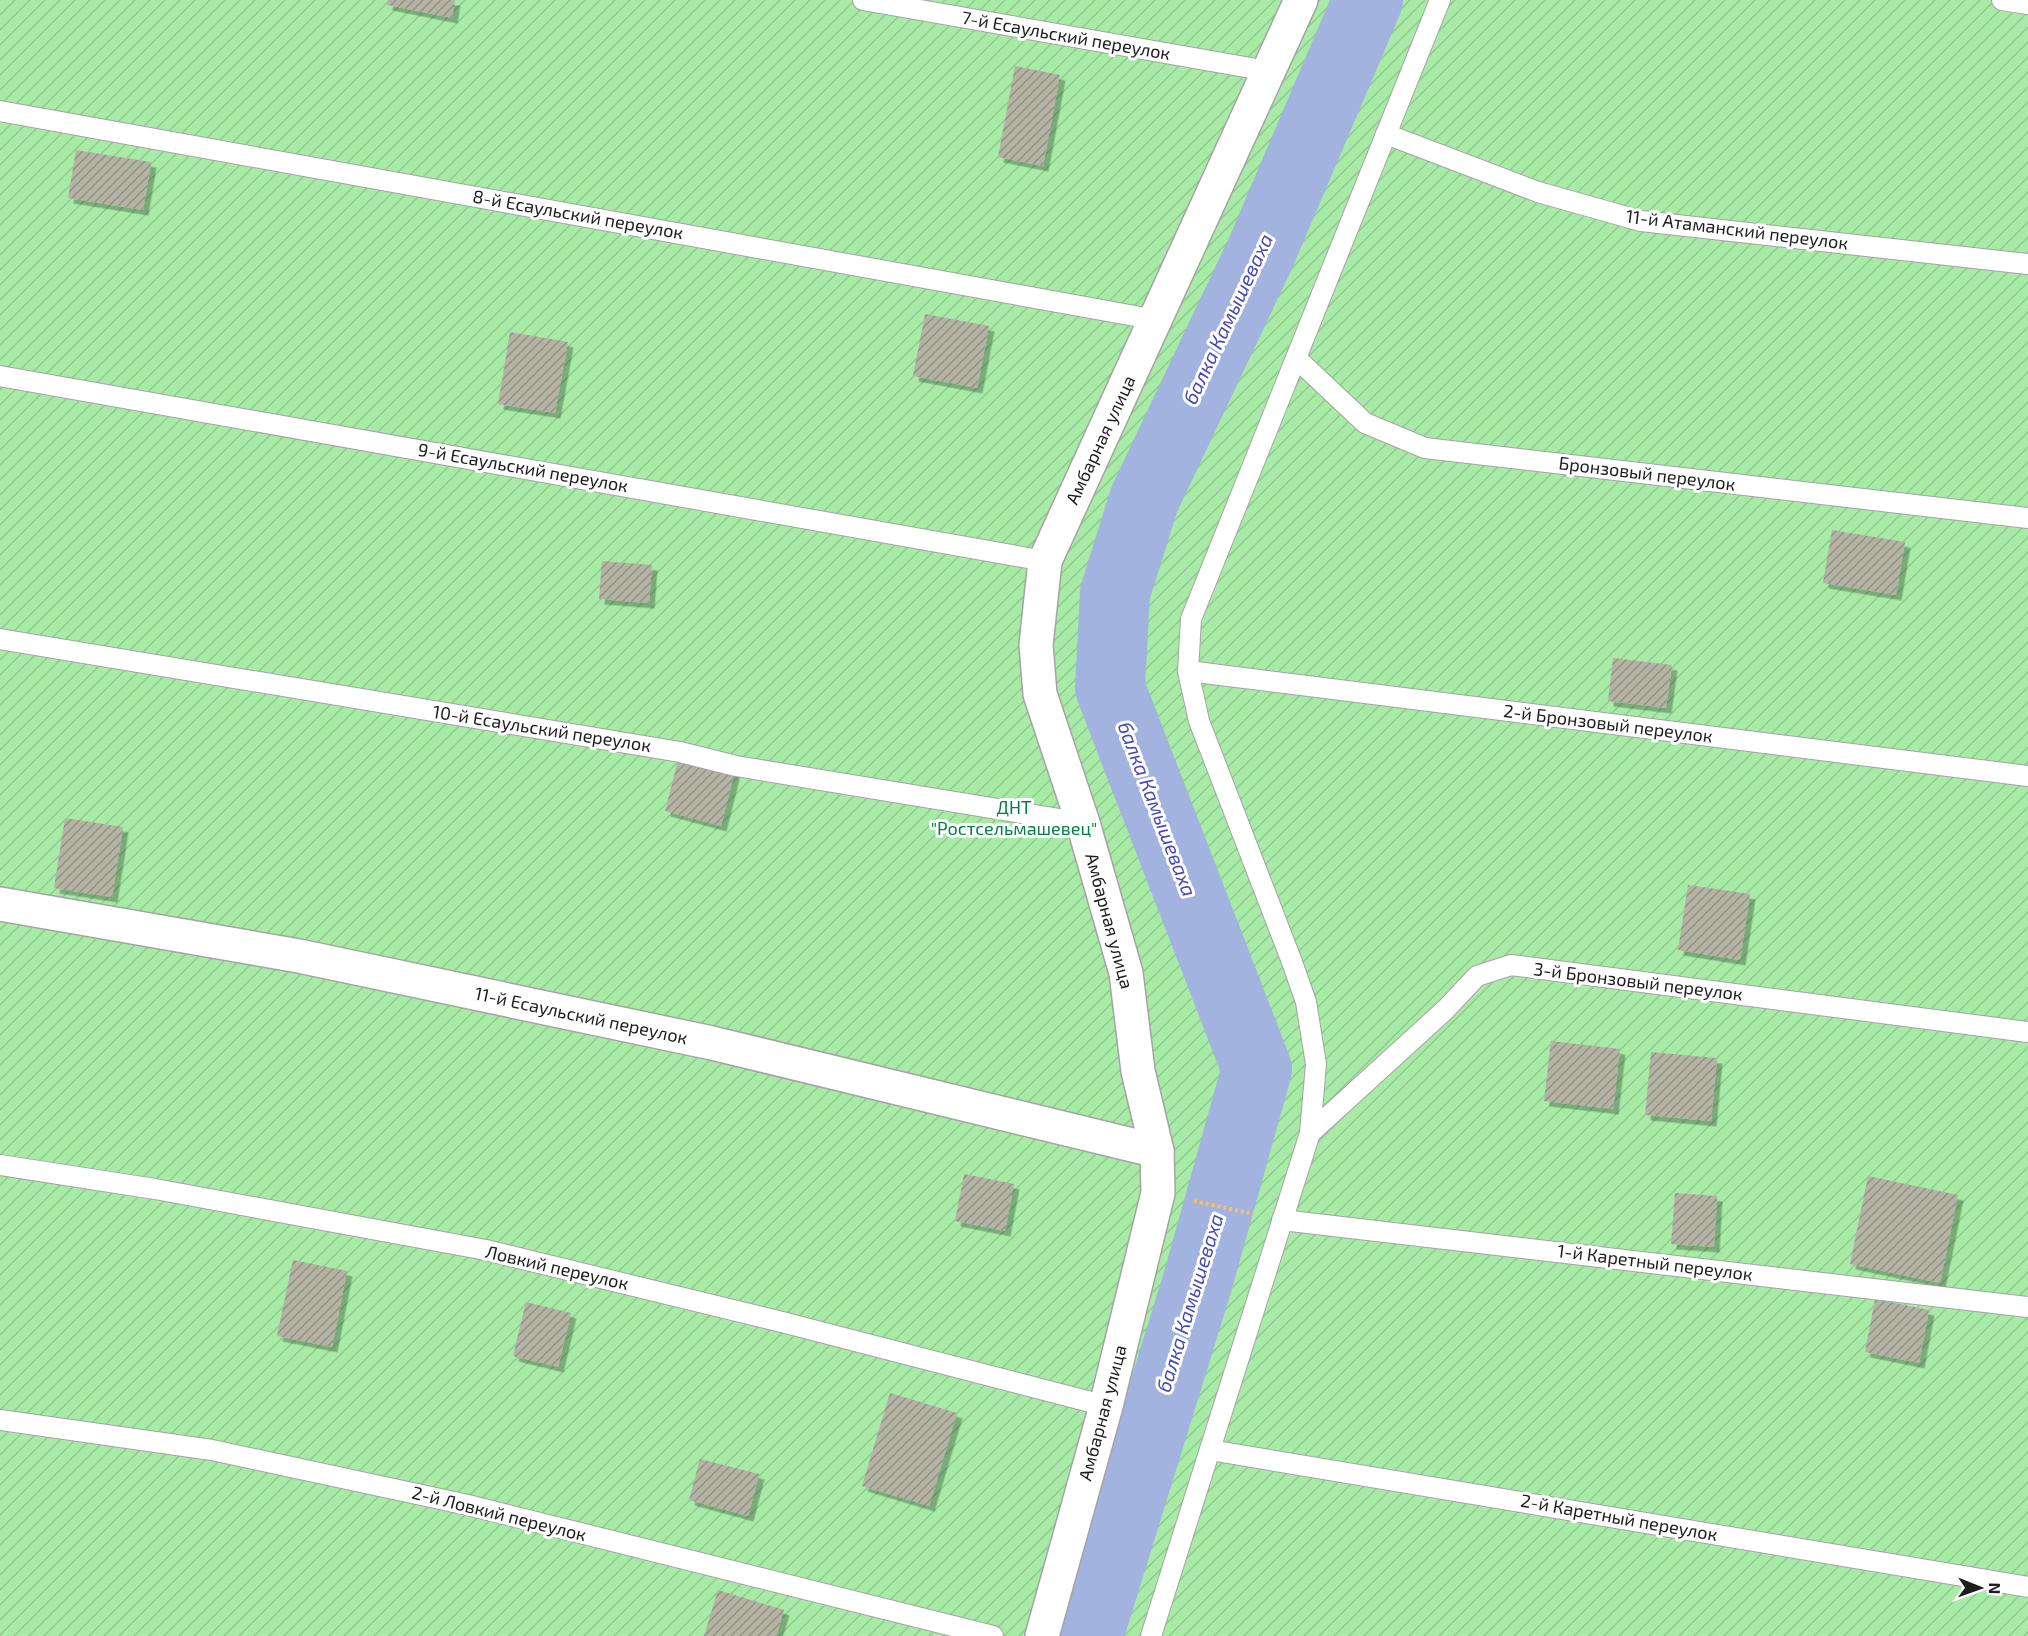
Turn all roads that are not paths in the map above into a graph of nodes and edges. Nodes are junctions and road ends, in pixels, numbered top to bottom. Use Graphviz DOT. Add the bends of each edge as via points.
graph roads {
  1 [pos="863,0"];
  2 [pos="1301,0"];
  3 [pos="1440,0"];
  4 [pos="2002,0"];
  5 [pos="2028,4"];
  6 [pos="1268,71"];
  7 [pos="0,111"];
  8 [pos="1386,134"];
  9 [pos="2028,264"];
  10 [pos="1157,320"];
  11 [pos="1296,358"];
  12 [pos="0,375"];
  13 [pos="2028,518"];
  14 [pos="1045,561"];
  15 [pos="0,639"];
  16 [pos="1188,671"];
  17 [pos="2028,776"];
  18 [pos="1083,823"];
  19 [pos="0,904"];
  20 [pos="2028,1032"];
  21 [pos="1310,1133"];
  22 [pos="1157,1151"];
  23 [pos="0,1166"];
  24 [pos="1282,1220"];
  25 [pos="2028,1307"];
  26 [pos="1106,1406"];
  27 [pos="0,1420"];
  28 [pos="1210,1450"];
  29 [pos="2028,1587"];
  30 [pos="993,1636"];
  31 [pos="1042,1636"];
  32 [pos="1151,1636"];
  1 -- 6 [label="lane, 7-й Есаульский переулок"];
  2 -- 6 [label="street, Амбарная улица"];
  3 -- 8 [label="lane"];
  4 -- 5 [label="lane"];
  6 -- 10 [label="street, Амбарная улица"];
  7 -- 10 [label="lane, 8-й Есаульский переулок"];
  8 -- 9 [label="lane, 11-й Атаманский переулок" via="1538,192 1641,221"];
  8 -- 11 [label="lane"];
  10 -- 14 [label="street, Амбарная улица"];
  11 -- 13 [label="lane, Бронзовый переулок" via="1365,423 1425,448"];
  11 -- 16 [label="lane" via="1191,619"];
  12 -- 14 [label="lane, 9-й Есаульский переулок"];
  14 -- 18 [label="street, Амбарная улица" via="1036,645 1040,694"];
  15 -- 18 [label="lane, 10-й Есаульский переулок"];
  16 -- 17 [label="lane, 2-й Бронзовый переулок"];
  16 -- 21 [label="lane" via="1199,721 1306,1002 1316,1064"];
  18 -- 22 [label="street, Амбарная улица" via="1126,973 1138,1071"];
  19 -- 22 [label="street, 11-й Есаульский переулок" via="299,956 712,1043"];
  20 -- 21 [label="lane, 3-й Бронзовый переулок" via="1511,965 1477,976"];
  21 -- 24 [label="lane"];
  22 -- 26 [label="street, Амбарная улица" via="1158,1193"];
  23 -- 26 [label="lane, Ловкий переулок" via="155,1189 486,1250"];
  24 -- 25 [label="lane, 1-й Каретный переулок"];
  24 -- 28 [label="lane"];
  26 -- 31 [label="street, Амбарная улица"];
  27 -- 30 [label="lane, 2-й Ловкий переулок" via="212,1450 456,1502"];
  28 -- 29 [label="lane, 2-й Каретный переулок"];
  28 -- 32 [label="lane"];
}
